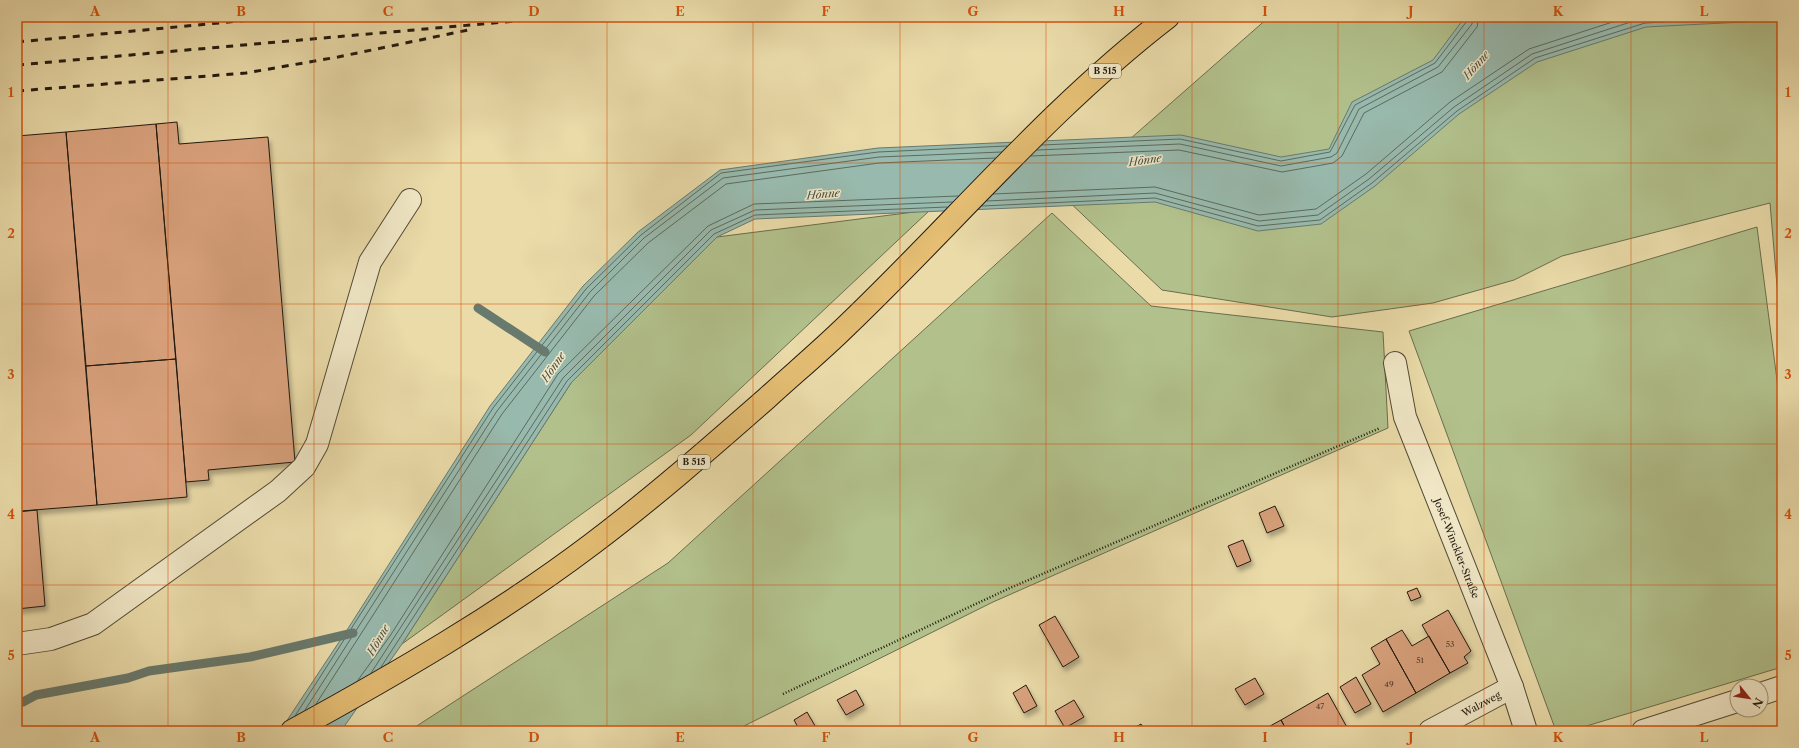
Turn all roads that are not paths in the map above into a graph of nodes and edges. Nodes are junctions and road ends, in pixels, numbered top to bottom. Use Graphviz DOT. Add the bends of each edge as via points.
graph roads {
  1 [pos="1168,17"];
  2 [pos="410,200"];
  3 [pos="1395,363"];
  4 [pos="17,644"];
  5 [pos="1512,687"];
  6 [pos="1782,687"];
  7 [pos="1769,691"];
  8 [pos="1729,704"];
  9 [pos="292,731"];
  10 [pos="1430,731"];
  11 [pos="1526,731"];
  12 [pos="1643,731"];
  1 -- 9 [label="main road, B 515" via="1044,126 838,333 694,462 591,545 476,624 390,678"];
  2 -- 4 [label="street" via="370,262 317,444 304,467 278,491 93,624 51,640"];
  3 -- 5 [label="street, Josef-Winckler-Straße" via="1406,417"];
  5 -- 10 [label="street, Walzweg"];
  5 -- 11 [label="street, Josef-Winckler-Straße"];
  6 -- 7 [label="street"];
  8 -- 12 [label="street"];
}
